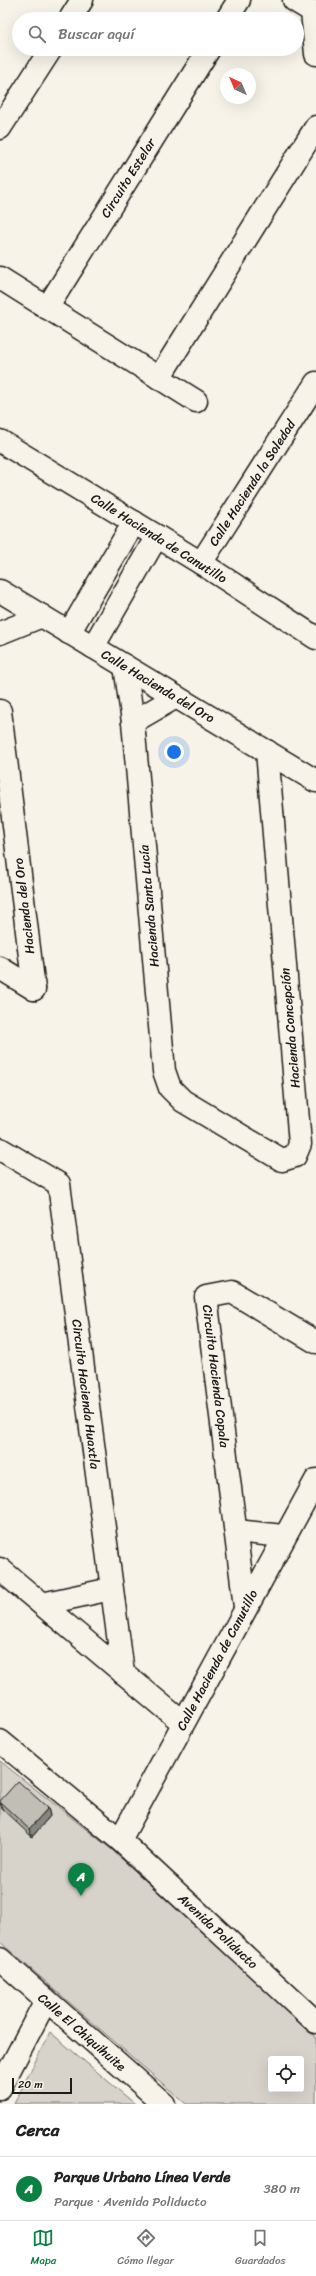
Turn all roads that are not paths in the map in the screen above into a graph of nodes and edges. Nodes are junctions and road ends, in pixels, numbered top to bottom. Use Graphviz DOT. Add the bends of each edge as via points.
graph roads {
  1 [pos="82,0"];
  2 [pos="239,0"];
  3 [pos="294,0"];
  4 [pos="74,12"];
  5 [pos="231,12"];
  6 [pos="316,54"];
  7 [pos="46,56"];
  8 [pos="204,56"];
  9 [pos="316,127"];
  10 [pos="0,128"];
  11 [pos="0,278"];
  12 [pos="47,308"];
  13 [pos="159,378"];
  14 [pos="316,383"];
  15 [pos="196,401"];
  16 [pos="0,441"];
  17 [pos="134,522"];
  18 [pos="157,536"];
  19 [pos="201,563"];
  20 [pos="0,591"];
  21 [pos="42,616"];
  22 [pos="0,633"];
  23 [pos="69,633"];
  24 [pos="316,638"];
  25 [pos="93,647"];
  26 [pos="125,666"];
  27 [pos="176,697"];
  28 [pos="0,711"];
  29 [pos="133,722"];
  30 [pos="267,751"];
  31 [pos="316,781"];
  32 [pos="0,968"];
  33 [pos="170,1088"];
  34 [pos="0,1149"];
  35 [pos="316,1342"];
  36 [pos="316,1480"];
  37 [pos="236,1531"];
  38 [pos="284,1536"];
  39 [pos="0,1569"];
  40 [pos="111,1589"];
  41 [pos="42,1604"];
  42 [pos="245,1607"];
  43 [pos="123,1673"];
  44 [pos="183,1723"];
  45 [pos="0,1741"];
  46 [pos="120,1840"];
  47 [pos="0,1959"];
  48 [pos="46,2000"];
  49 [pos="316,2022"];
  50 [pos="0,2088"];
  51 [pos="164,2104"];
  1 -- 4 [label="street"];
  2 -- 5 [label="street"];
  3 -- 6 [label="street" via="312,11"];
  7 -- 10 [label="street"];
  8 -- 12 [label="street, Circuito Estelar"];
  9 -- 13 [label="street"];
  11 -- 12 [label="street"];
  12 -- 13 [label="street"];
  13 -- 15 [label="street"];
  14 -- 19 [label="street, Calle Hacienda la Soledad"];
  16 -- 17 [label="street, Calle Hacienda de Canutillo"];
  17 -- 18 [label="street, Calle Hacienda de Canutillo"];
  17 -- 23 [label="street"];
  18 -- 19 [label="street, Calle Hacienda de Canutillo"];
  18 -- 25 [label="street"];
  19 -- 24 [label="street, Calle Hacienda de Canutillo"];
  20 -- 21 [label="street, Calle Hacienda del Oro"];
  21 -- 22 [label="street"];
  21 -- 23 [label="street, Calle Hacienda del Oro"];
  23 -- 25 [label="street, Calle Hacienda del Oro"];
  25 -- 26 [label="street, Calle Hacienda del Oro"];
  26 -- 27 [label="street, Calle Hacienda del Oro"];
  26 -- 29 [label="street, Hacienda Santa Lucía"];
  27 -- 29 [label="street"];
  27 -- 30 [label="street, Calle Hacienda del Oro"];
  28 -- 32 [label="street, Hacienda del Oro" via="34,989"];
  29 -- 33 [label="street, Hacienda Santa Lucía" via="164,1071"];
  30 -- 31 [label="street, Calle Hacienda del Oro"];
  30 -- 33 [label="street, Hacienda Concepción" via="300,1144 295,1156 282,1160 183,1101"];
  34 -- 40 [label="street, Circuito Hacienda Huaxtla" via="59,1184"];
  35 -- 37 [label="street, Circuito Hacienda Copala" via="232,1292 206,1297"];
  36 -- 38 [label="street, Calle Hacienda de Canutillo"];
  37 -- 38 [label="street"];
  37 -- 42 [label="street, Circuito Hacienda Copala"];
  38 -- 42 [label="street, Calle Hacienda de Canutillo"];
  39 -- 41 [label="street"];
  40 -- 41 [label="street"];
  40 -- 43 [label="street, Circuito Hacienda Huaxtla"];
  41 -- 43 [label="street"];
  42 -- 44 [label="street, Calle Hacienda de Canutillo"];
  43 -- 44 [label="street"];
  44 -- 46 [label="street, Calle Hacienda de Canutillo"];
  45 -- 46 [label="street, Avenida Poliducto"];
  46 -- 49 [label="street, Avenida Poliducto"];
  47 -- 48 [label="street, Calle El Chiquihuite"];
  48 -- 50 [label="street"];
  48 -- 51 [label="street, Calle El Chiquihuite"];
}
